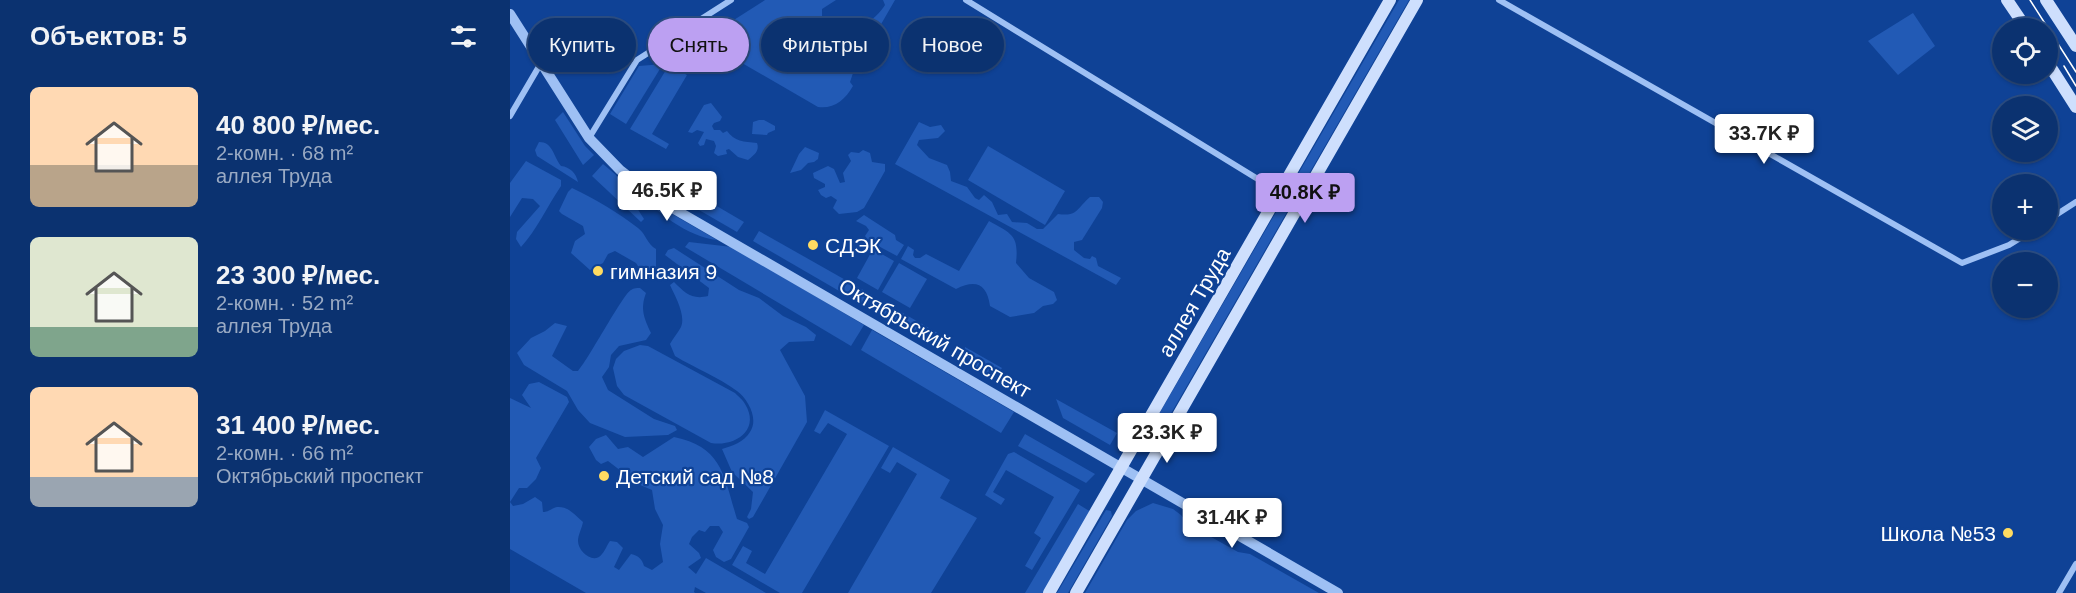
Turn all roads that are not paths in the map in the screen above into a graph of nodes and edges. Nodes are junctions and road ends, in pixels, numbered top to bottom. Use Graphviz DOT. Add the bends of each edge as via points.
graph roads {
  1 [pos="731,0"];
  2 [pos="966,0"];
  3 [pos="1390,0"];
  4 [pos="1417,0"];
  5 [pos="1499,0"];
  6 [pos="2007,0"];
  7 [pos="2046,0"];
  8 [pos="510,14"];
  9 [pos="2019,18"];
  10 [pos="528,42"];
  11 [pos="2076,46"];
  12 [pos="536,72"];
  13 [pos="547,72"];
  14 [pos="2058,79"];
  15 [pos="2076,107"];
  16 [pos="510,116"];
  17 [pos="589,138"];
  18 [pos="1279,193"];
  19 [pos="2076,202"];
  20 [pos="2058,214"];
  21 [pos="2017,240"];
  22 [pos="1121,468"];
  23 [pos="1141,479"];
  24 [pos="2076,564"];
  25 [pos="1049,593"];
  26 [pos="1076,593"];
  27 [pos="1338,593"];
  28 [pos="2060,593"];
  1 -- 17 [label="street" via="636,60"];
  2 -- 18 [label="street"];
  3 -- 18 [label="main road, аллея Труда"];
  4 -- 23 [label="main road, аллея Труда"];
  5 -- 21 [label="street" via="1962,263"];
  6 -- 9 [label="main road"];
  7 -- 11 [label="main road"];
  8 -- 10 [label="street, Октябрьский проспект"];
  12 -- 16 [label="street"];
  13 -- 17 [label="street, Октябрьский проспект"];
  14 -- 15 [label="main road"];
  17 -- 22 [label="street, Октябрьский проспект" via="620,170 662,202"];
  18 -- 22 [label="main road, аллея Труда"];
  19 -- 20 [label="street"];
  22 -- 23 [label="street, Октябрьский проспект"];
  22 -- 25 [label="main road, аллея Труда"];
  23 -- 26 [label="main road, аллея Труда"];
  23 -- 27 [label="street, Октябрьский проспект"];
  24 -- 28 [label="street"];
}
